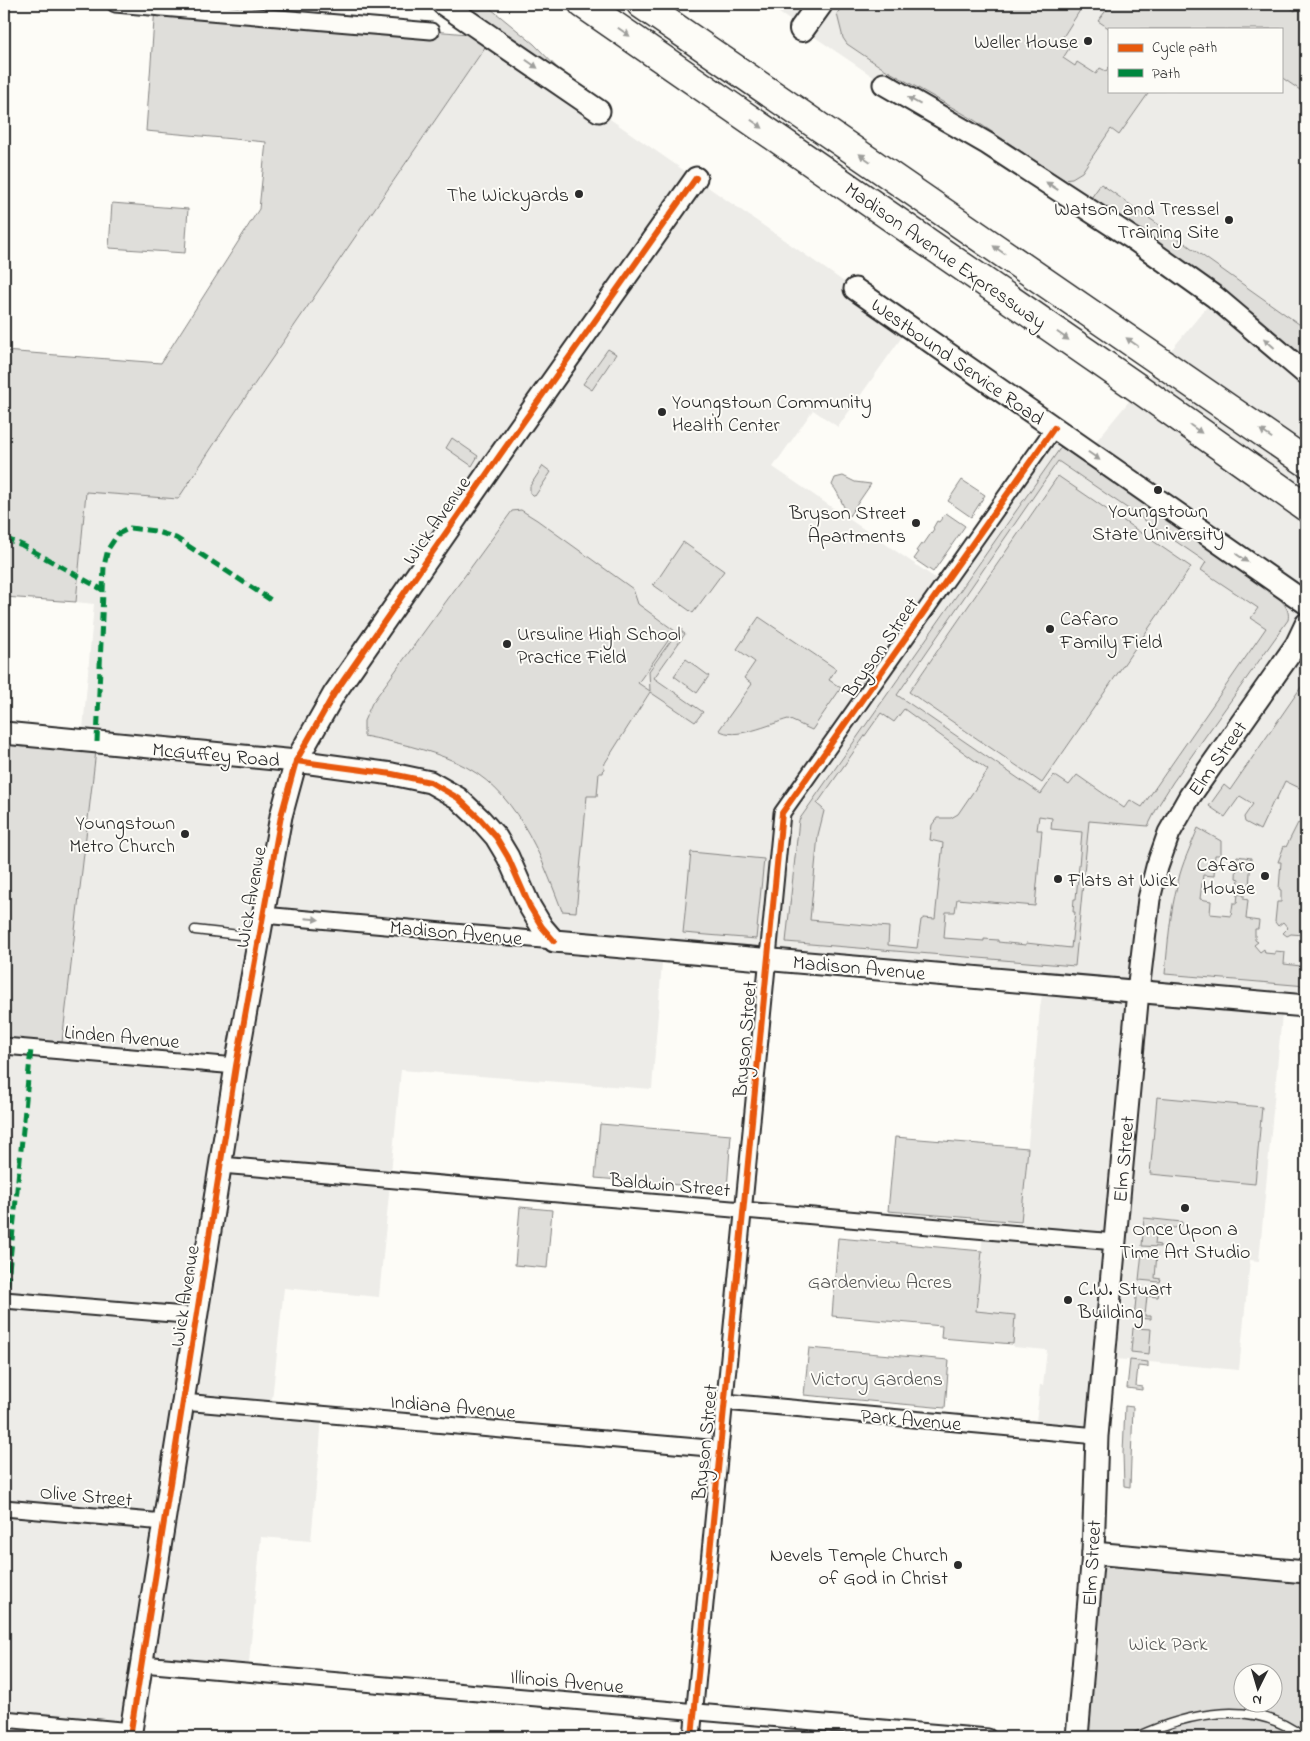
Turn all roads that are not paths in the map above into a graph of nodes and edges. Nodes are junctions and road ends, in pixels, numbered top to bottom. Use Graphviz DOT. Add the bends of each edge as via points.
graph roads {
  1 [pos="115,4"];
  2 [pos="443,4"];
  3 [pos="584,4"];
  4 [pos="641,4"];
  5 [pos="820,4"];
  6 [pos="802,29"];
  7 [pos="431,31"];
  8 [pos="884,84"];
  9 [pos="599,111"];
  10 [pos="696,178"];
  11 [pos="855,289"];
  12 [pos="1306,374"];
  13 [pos="1054,428"];
  14 [pos="1306,462"];
  15 [pos="1306,507"];
  16 [pos="1306,603"];
  17 [pos="1306,624"];
  18 [pos="1301,648"];
  19 [pos="4,733"];
  20 [pos="296,761"];
  21 [pos="263,915"];
  22 [pos="195,930"];
  23 [pos="259,937"];
  24 [pos="554,941"];
  25 [pos="768,959"];
  26 [pos="1138,992"];
  27 [pos="1306,1006"];
  28 [pos="4,1046"];
  29 [pos="236,1066"];
  30 [pos="221,1165"];
  31 [pos="744,1210"];
  32 [pos="1115,1242"];
  33 [pos="4,1304"];
  34 [pos="197,1316"];
  35 [pos="183,1402"];
  36 [pos="725,1402"];
  37 [pos="1097,1436"];
  38 [pos="720,1449"];
  39 [pos="4,1508"];
  40 [pos="164,1522"];
  41 [pos="1093,1554"];
  42 [pos="1306,1572"];
  43 [pos="142,1664"];
  44 [pos="694,1712"];
  45 [pos="4,1719"];
  46 [pos="130,1734"];
  47 [pos="692,1737"];
  48 [pos="988,1737"];
  49 [pos="1077,1737"];
  50 [pos="1136,1737"];
  51 [pos="1303,1737"];
  1 -- 7 [label="street"];
  2 -- 9 [label="street, one-way"];
  3 -- 15 [label="highway, Madison Avenue Expressway, one-way"];
  14 -- 4 [label="highway, Madison Avenue Expressway, one-way"];
  5 -- 6 [label="main road"];
  12 -- 8 [label="street, one-way" via="1215,297 1135,240 988,144"];
  10 -- 20 [label="street, Wick Avenue" via="334,694"];
  11 -- 13 [label="street, Westbound Service Road"];
  13 -- 16 [label="street, Westbound Service Road, one-way"];
  13 -- 25 [label="street, Bryson Street" via="782,813"];
  17 -- 18 [label="street, Elm Street"];
  18 -- 26 [label="street, Elm Street" via="1190,796 1169,833 1149,899"];
  19 -- 20 [label="street, McGuffey Road"];
  20 -- 21 [label="street, Wick Avenue" via="281,816"];
  20 -- 24 [label="street, McGuffey Road" via="430,782 458,798 496,837 530,907"];
  21 -- 23 [label="street, Wick Avenue"];
  21 -- 24 [label="street, Madison Avenue, one-way"];
  22 -- 23 [label="lane"];
  23 -- 29 [label="street, Wick Avenue"];
  24 -- 25 [label="street, Madison Avenue"];
  25 -- 26 [label="street, Madison Avenue"];
  25 -- 31 [label="street, Bryson Street"];
  26 -- 27 [label="street, Madison Avenue"];
  26 -- 32 [label="street, Elm Street"];
  28 -- 29 [label="street, Linden Avenue"];
  29 -- 30 [label="street, Wick Avenue"];
  30 -- 31 [label="street, Baldwin Street"];
  30 -- 34 [label="street, Wick Avenue"];
  31 -- 32 [label="street, Baldwin Street"];
  31 -- 36 [label="street, Bryson Street"];
  32 -- 37 [label="street, Elm Street"];
  33 -- 34 [label="street"];
  34 -- 35 [label="street, Wick Avenue"];
  35 -- 38 [label="street, Indiana Avenue"];
  35 -- 40 [label="street, Wick Avenue"];
  36 -- 37 [label="street, Park Avenue"];
  36 -- 38 [label="street, Bryson Street"];
  37 -- 41 [label="street, Elm Street"];
  38 -- 44 [label="street, Bryson Street"];
  39 -- 40 [label="street, Olive Street"];
  40 -- 43 [label="street, Wick Avenue"];
  41 -- 42 [label="street"];
  41 -- 49 [label="street, Elm Street"];
  43 -- 44 [label="street, Illinois Avenue"];
  43 -- 46 [label="street, Wick Avenue"];
  44 -- 47 [label="street, Bryson Street"];
  44 -- 48 [label="street, Illinois Avenue"];
  45 -- 46 [label="street"];
  50 -- 51 [label="lane" via="1190,1717 1234,1712 1274,1720"];
}
